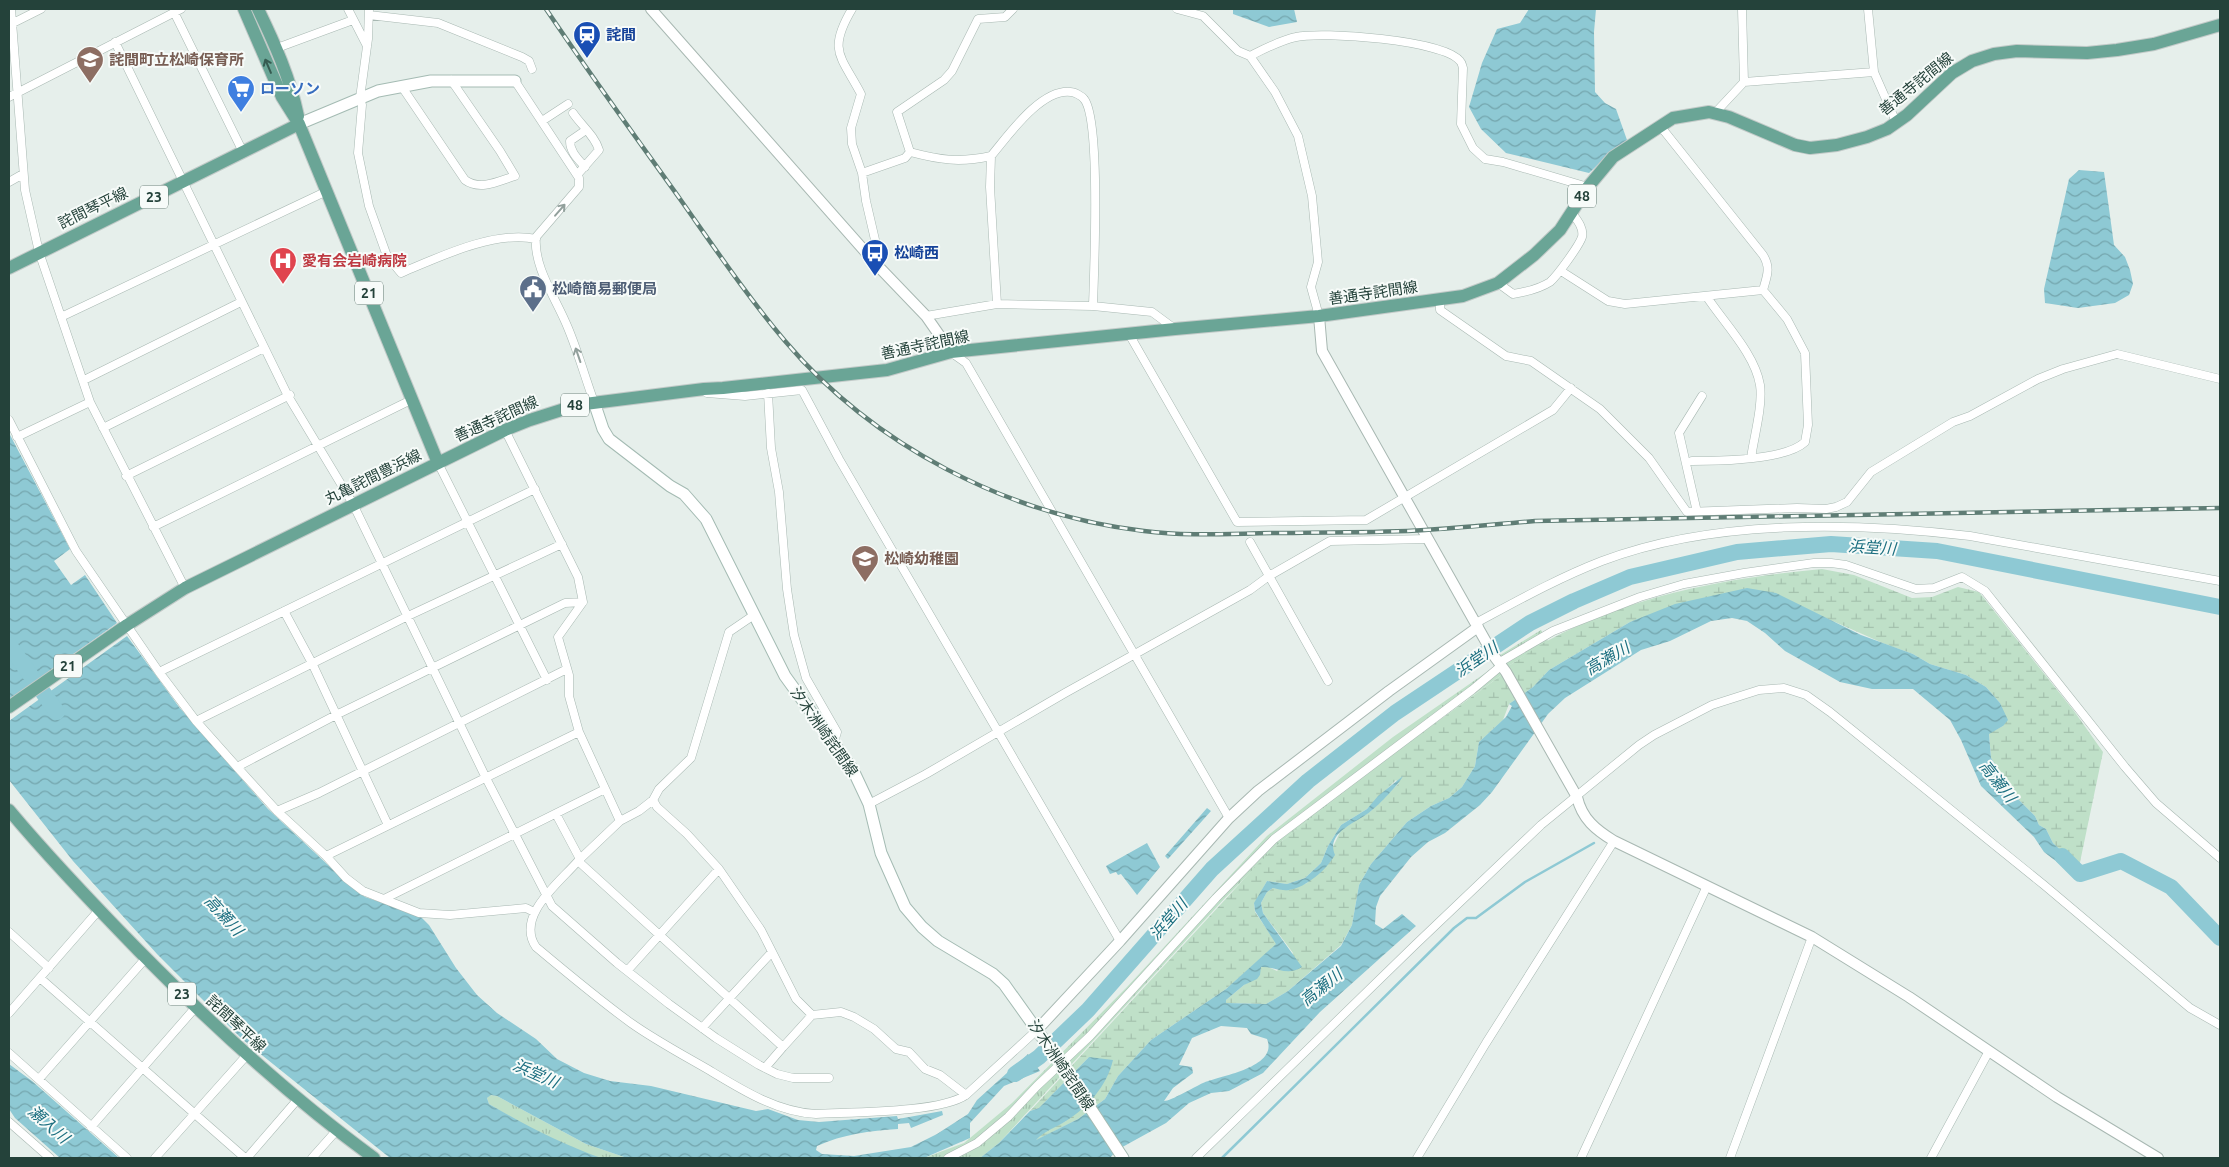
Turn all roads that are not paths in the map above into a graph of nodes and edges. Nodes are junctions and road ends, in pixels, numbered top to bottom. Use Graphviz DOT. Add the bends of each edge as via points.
graph roads {
  1 [pos="11,9"];
  2 [pos="41,9"];
  3 [pos="244,9"];
  4 [pos="258,9"];
  5 [pos="348,9"];
  6 [pos="651,9"];
  7 [pos="852,9"];
  8 [pos="1013,9"];
  9 [pos="1180,9"];
  10 [pos="1742,9"];
  11 [pos="1868,9"];
  12 [pos="177,10"];
  13 [pos="369,12"];
  14 [pos="353,20"];
  15 [pos="11,24"];
  16 [pos="2220,26"];
  17 [pos="115,42"];
  18 [pos="366,46"];
  19 [pos="277,48"];
  20 [pos="1250,56"];
  21 [pos="532,69"];
  22 [pos="1874,72"];
  23 [pos="451,80"];
  24 [pos="515,81"];
  25 [pos="1744,82"];
  26 [pos="402,87"];
  27 [pos="16,94"];
  28 [pos="9,98"];
  29 [pos="360,98"];
  30 [pos="568,104"];
  31 [pos="574,113"];
  32 [pos="1715,113"];
  33 [pos="542,121"];
  34 [pos="1896,122"];
  35 [pos="299,124"];
  36 [pos="1661,127"];
  37 [pos="586,130"];
  38 [pos="242,152"];
  39 [pos="910,152"];
  40 [pos="991,156"];
  41 [pos="585,167"];
  42 [pos="862,173"];
  43 [pos="23,174"];
  44 [pos="577,175"];
  45 [pos="9,182"];
  46 [pos="184,182"];
  47 [pos="1588,187"];
  48 [pos="327,191"];
  49 [pos="1572,213"];
  50 [pos="536,239"];
  51 [pos="213,244"];
  52 [pos="39,252"];
  53 [pos="877,265"];
  54 [pos="9,268"];
  55 [pos="1561,272"];
  56 [pos="1498,283"];
  57 [pos="1764,290"];
  58 [pos="1707,297"];
  59 [pos="1440,300"];
  60 [pos="241,302"];
  61 [pos="997,304"];
  62 [pos="1093,306"];
  63 [pos="926,316"];
  64 [pos="1319,316"];
  65 [pos="61,317"];
  66 [pos="1175,329"];
  67 [pos="1129,334"];
  68 [pos="264,348"];
  69 [pos="951,352"];
  70 [pos="2220,379"];
  71 [pos="84,380"];
  72 [pos="1571,388"];
  73 [pos="689,390"];
  74 [pos="768,393"];
  75 [pos="289,396"];
  76 [pos="1702,396"];
  77 [pos="413,399"];
  78 [pos="90,402"];
  79 [pos="594,402"];
  80 [pos="9,420"];
  81 [pos="103,428"];
  82 [pos="504,430"];
  83 [pos="17,437"];
  84 [pos="316,446"];
  85 [pos="1751,458"];
  86 [pos="1692,461"];
  87 [pos="438,463"];
  88 [pos="126,476"];
  89 [pos="535,489"];
  90 [pos="1404,497"];
  91 [pos="353,504"];
  92 [pos="1697,512"];
  93 [pos="469,521"];
  94 [pos="153,528"];
  95 [pos="1428,539"];
  96 [pos="1250,542"];
  97 [pos="562,544"];
  98 [pos="382,562"];
  99 [pos="494,576"];
  100 [pos="1269,576"];
  101 [pos="2220,581"];
  102 [pos="185,588"];
  103 [pos="583,602"];
  104 [pos="284,610"];
  105 [pos="754,615"];
  106 [pos="408,616"];
  107 [pos="127,625"];
  108 [pos="1477,625"];
  109 [pos="520,626"];
  110 [pos="1134,656"];
  111 [pos="312,663"];
  112 [pos="1500,664"];
  113 [pos="433,669"];
  114 [pos="567,669"];
  115 [pos="159,672"];
  116 [pos="546,680"];
  117 [pos="1328,681"];
  118 [pos="9,707"];
  119 [pos="336,715"];
  120 [pos="196,721"];
  121 [pos="460,723"];
  122 [pos="579,732"];
  123 [pos="997,732"];
  124 [pos="834,742"];
  125 [pos="236,767"];
  126 [pos="362,772"];
  127 [pos="486,778"];
  128 [pos="604,789"];
  129 [pos="1576,795"];
  130 [pos="653,800"];
  131 [pos="869,804"];
  132 [pos="9,810"];
  133 [pos="277,811"];
  134 [pos="556,814"];
  135 [pos="1229,818"];
  136 [pos="620,820"];
  137 [pos="388,825"];
  138 [pos="516,833"];
  139 [pos="1614,841"];
  140 [pos="326,856"];
  141 [pos="2220,858"];
  142 [pos="579,860"];
  143 [pos="719,868"];
  144 [pos="1707,886"];
  145 [pos="547,896"];
  146 [pos="384,899"];
  147 [pos="99,910"];
  148 [pos="534,912"];
  149 [pos="9,932"];
  150 [pos="659,935"];
  151 [pos="1812,937"];
  152 [pos="1120,941"];
  153 [pos="772,952"];
  154 [pos="146,958"];
  155 [pos="49,968"];
  156 [pos="626,970"];
  157 [pos="40,978"];
  158 [pos="729,998"];
  159 [pos="195,1008"];
  160 [pos="9,1013"];
  161 [pos="812,1015"];
  162 [pos="91,1023"];
  163 [pos="2220,1025"];
  164 [pos="702,1028"];
  165 [pos="1037,1030"];
  166 [pos="783,1047"];
  167 [pos="1989,1051"];
  168 [pos="9,1054"];
  169 [pos="246,1056"];
  170 [pos="1060,1064"];
  171 [pos="143,1068"];
  172 [pos="765,1068"];
  173 [pos="829,1078"];
  174 [pos="40,1079"];
  175 [pos="966,1095"];
  176 [pos="298,1099"];
  177 [pos="194,1114"];
  178 [pos="9,1122"];
  179 [pos="91,1127"];
  180 [pos="337,1130"];
  181 [pos="50,1158"];
  182 [pos="127,1158"];
  183 [pos="155,1158"];
  184 [pos="246,1158"];
  185 [pos="312,1158"];
  186 [pos="374,1158"];
  187 [pos="948,1158"];
  188 [pos="1123,1158"];
  189 [pos="1196,1158"];
  190 [pos="1417,1158"];
  191 [pos="1581,1158"];
  192 [pos="1730,1158"];
  193 [pos="1931,1158"];
  194 [pos="2158,1158"];
  1 -- 15 [label="street"];
  2 -- 15 [label="street"];
  35 -- 3 [label="main road, 丸亀詫間豊浜線 / 21, one-way" via="282,97"];
  4 -- 19 [label="main road, 丸亀詫間豊浜線 / 21"];
  5 -- 14 [label="street"];
  6 -- 53 [label="street"];
  7 -- 42 [label="street" via="837,41 844,65 861,94 851,128 852,144"];
  8 -- 39 [label="street" via="1005,16 978,19 948,76 897,112"];
  9 -- 20 [label="street" via="1203,16 1238,51"];
  10 -- 25 [label="street"];
  11 -- 22 [label="street"];
  12 -- 17 [label="street"];
  12 -- 38 [label="street"];
  13 -- 18 [label="street"];
  13 -- 21 [label="street" via="438,23 522,57 529,61"];
  14 -- 18 [label="street"];
  14 -- 19 [label="street"];
  15 -- 27 [label="street"];
  16 -- 34 [label="main road, 善通寺詫間線 / 48" via="2154,44 2117,50 1994,54 1972,61 1952,73"];
  17 -- 27 [label="street"];
  17 -- 46 [label="street"];
  18 -- 29 [label="street"];
  19 -- 35 [label="main road, 丸亀詫間豊浜線 / 21" via="293,92"];
  20 -- 47 [label="street" via="1295,37 1320,34 1376,38 1448,54 1460,60 1463,68 1461,124 1479,154 1485,159"];
  20 -- 64 [label="street" via="1275,92 1298,136 1312,196 1318,262 1311,287"];
  22 -- 25 [label="street"];
  22 -- 34 [label="street"];
  23 -- 24 [label="main road"];
  23 -- 26 [label="main road"];
  23 -- 26 [label="street" via="515,176 472,186"];
  24 -- 33 [label="street"];
  25 -- 32 [label="street"];
  26 -- 29 [label="main road"];
  27 -- 28 [label="street"];
  27 -- 43 [label="street"];
  29 -- 35 [label="main road"];
  29 -- 50 [label="street" via="358,153 369,206 388,256 401,273 495,239 522,236"];
  30 -- 33 [label="street"];
  31 -- 37 [label="street"];
  32 -- 34 [label="main road, 善通寺詫間線 / 48" via="1810,148 1867,137"];
  32 -- 36 [label="main road, 善通寺詫間線 / 48" via="1672,118"];
  33 -- 44 [label="street"];
  35 -- 38 [label="main road, 詫間琴平線 / 23"];
  35 -- 48 [label="main road, 丸亀詫間豊浜線 / 21"];
  36 -- 47 [label="main road, 善通寺詫間線 / 48" via="1612,157"];
  36 -- 57 [label="street" via="1768,263"];
  37 -- 41 [label="street" via="599,150"];
  37 -- 41 [label="street" via="570,141 574,154"];
  38 -- 46 [label="main road, 詫間琴平線 / 23"];
  39 -- 40 [label="street" via="938,160 959,161"];
  39 -- 42 [label="street" via="904,158"];
  40 -- 61 [label="street"];
  40 -- 62 [label="street" via="1028,111 1048,98 1073,91 1084,99 1090,117 1094,154"];
  41 -- 44 [label="street"];
  42 -- 53 [label="street"];
  43 -- 45 [label="street"];
  43 -- 52 [label="street"];
  50 -- 44 [label="street, one-way" via="580,186"];
  46 -- 51 [label="street"];
  46 -- 52 [label="main road, 詫間琴平線 / 23"];
  47 -- 49 [label="main road, 善通寺詫間線 / 48"];
  48 -- 51 [label="street"];
  48 -- 77 [label="main road, 丸亀詫間豊浜線 / 21"];
  49 -- 55 [label="street" via="1581,224 1582,237"];
  49 -- 56 [label="main road, 善通寺詫間線 / 48" via="1560,230 1534,255"];
  79 -- 50 [label="street, one-way" via="569,330 543,271 535,247"];
  51 -- 60 [label="street"];
  51 -- 65 [label="street"];
  52 -- 54 [label="main road, 詫間琴平線 / 23"];
  52 -- 65 [label="street"];
  53 -- 63 [label="street"];
  55 -- 56 [label="street" via="1535,290 1513,294"];
  55 -- 58 [label="street" via="1608,301 1625,304"];
  56 -- 59 [label="main road, 善通寺詫間線 / 48"];
  57 -- 58 [label="street"];
  57 -- 85 [label="street" via="1787,319 1805,353 1807,430 1801,446"];
  58 -- 85 [label="street" via="1741,345 1757,375 1760,396"];
  59 -- 64 [label="main road, 善通寺詫間線 / 48"];
  59 -- 72 [label="street" via="1440,310 1506,356 1531,361"];
  60 -- 68 [label="street"];
  60 -- 71 [label="street"];
  61 -- 62 [label="street"];
  61 -- 63 [label="street"];
  62 -- 66 [label="street" via="1152,312"];
  63 -- 69 [label="street"];
  64 -- 66 [label="main road, 善通寺詫間線 / 48"];
  64 -- 90 [label="street" via="1322,351"];
  65 -- 71 [label="street"];
  66 -- 67 [label="main road, 善通寺詫間線 / 48"];
  67 -- 69 [label="main road, 善通寺詫間線 / 48"];
  67 -- 90 [label="street" via="1236,522 1366,520"];
  68 -- 75 [label="street"];
  68 -- 81 [label="street"];
  69 -- 73 [label="main road, 善通寺詫間線 / 48" via="872,373"];
  69 -- 110 [label="street" via="966,363"];
  70 -- 92 [label="street" via="2117,354 2038,379 1953,422 1871,472 1847,502 1836,507 1826,510"];
  71 -- 78 [label="street"];
  72 -- 90 [label="street" via="1553,410"];
  72 -- 92 [label="street" via="1600,409 1649,458 1687,512"];
  73 -- 74 [label="street" via="720,395"];
  73 -- 79 [label="main road, 善通寺詫間線 / 48"];
  74 -- 123 [label="street" via="802,390"];
  74 -- 124 [label="street" via="771,448 779,492 794,635 806,678 837,732"];
  75 -- 84 [label="street"];
  75 -- 88 [label="street"];
  76 -- 92 [label="street" via="1679,432"];
  77 -- 84 [label="street"];
  77 -- 87 [label="main road, 丸亀詫間豊浜線 / 21"];
  78 -- 81 [label="street"];
  78 -- 83 [label="street"];
  79 -- 82 [label="main road, 善通寺詫間線 / 48" via="556,411"];
  79 -- 105 [label="main road, 汐木洲崎詫間線" via="609,439 696,505"];
  80 -- 83 [label="street"];
  81 -- 88 [label="street"];
  82 -- 87 [label="main road, 善通寺詫間線 / 48"];
  82 -- 89 [label="street"];
  83 -- 107 [label="street" via="76,552"];
  84 -- 91 [label="street"];
  84 -- 94 [label="street"];
  85 -- 86 [label="street"];
  87 -- 91 [label="main road, 丸亀詫間豊浜線 / 21"];
  87 -- 93 [label="street"];
  88 -- 94 [label="street"];
  89 -- 93 [label="street"];
  89 -- 97 [label="street"];
  90 -- 95 [label="street"];
  91 -- 98 [label="street"];
  91 -- 102 [label="main road, 丸亀詫間豊浜線 / 21"];
  93 -- 98 [label="street"];
  93 -- 99 [label="street"];
  94 -- 102 [label="street"];
  95 -- 100 [label="street" via="1330,541"];
  95 -- 108 [label="street"];
  96 -- 100 [label="street"];
  97 -- 99 [label="street"];
  97 -- 103 [label="street" via="578,577"];
  98 -- 104 [label="street"];
  98 -- 106 [label="street"];
  99 -- 106 [label="street"];
  99 -- 109 [label="street"];
  100 -- 110 [label="street"];
  100 -- 117 [label="street"];
  101 -- 108 [label="street" via="1931,532 1817,527 1750,530 1674,541 1601,561 1543,588"];
  102 -- 107 [label="main road, 丸亀詫間豊浜線 / 21"];
  103 -- 109 [label="street" via="565,603"];
  103 -- 114 [label="street" via="558,636"];
  104 -- 111 [label="street"];
  104 -- 115 [label="street"];
  105 -- 124 [label="main road, 汐木洲崎詫間線" via="785,676"];
  105 -- 130 [label="street" via="728,632 691,758 659,789"];
  106 -- 111 [label="street"];
  106 -- 113 [label="street"];
  107 -- 115 [label="street"];
  107 -- 118 [label="main road, 丸亀詫間豊浜線 / 21"];
  108 -- 112 [label="street"];
  108 -- 135 [label="street" via="1298,759"];
  109 -- 113 [label="street"];
  109 -- 116 [label="street"];
  110 -- 123 [label="street"];
  110 -- 135 [label="street"];
  111 -- 119 [label="street"];
  111 -- 120 [label="street"];
  112 -- 129 [label="street"];
  112 -- 141 [label="street" via="1552,631 1660,590 1719,578 1814,563 1846,565 1916,589 1934,588 1962,577 1985,591 2156,803"];
  112 -- 170 [label="street" via="1472,690 1274,839"];
  113 -- 119 [label="street"];
  113 -- 121 [label="street"];
  114 -- 116 [label="street"];
  114 -- 122 [label="street" via="569,696"];
  115 -- 120 [label="street"];
  116 -- 121 [label="street"];
  119 -- 125 [label="street"];
  119 -- 126 [label="street"];
  120 -- 125 [label="street"];
  121 -- 126 [label="street"];
  121 -- 127 [label="street"];
  122 -- 127 [label="street"];
  122 -- 128 [label="street"];
  123 -- 131 [label="street"];
  123 -- 152 [label="street"];
  124 -- 131 [label="main road, 汐木洲崎詫間線" via="853,770"];
  125 -- 133 [label="street"];
  126 -- 133 [label="street"];
  126 -- 137 [label="street"];
  127 -- 137 [label="street"];
  127 -- 138 [label="street"];
  128 -- 134 [label="street"];
  128 -- 136 [label="street"];
  129 -- 139 [label="street" via="1589,822"];
  129 -- 163 [label="street" via="1654,735 1712,705 1759,690 1784,688 1806,696 1830,712 1905,770 2190,1008"];
  129 -- 189 [label="street" via="1438,922"];
  130 -- 136 [label="street"];
  130 -- 143 [label="street"];
  131 -- 165 [label="main road, 汐木洲崎詫間線" via="881,853 905,907 938,941 994,974"];
  132 -- 147 [label="main road, 詫間琴平線 / 23"];
  133 -- 140 [label="street"];
  134 -- 138 [label="street"];
  134 -- 142 [label="street"];
  135 -- 152 [label="street"];
  136 -- 142 [label="street"];
  137 -- 140 [label="street"];
  138 -- 145 [label="street"];
  138 -- 146 [label="street"];
  139 -- 144 [label="street"];
  139 -- 190 [label="street"];
  140 -- 146 [label="street" via="346,878"];
  142 -- 145 [label="street"];
  142 -- 150 [label="street"];
  143 -- 150 [label="street"];
  143 -- 153 [label="street"];
  144 -- 151 [label="street"];
  144 -- 191 [label="street"];
  145 -- 148 [label="street"];
  145 -- 156 [label="street" via="552,906"];
  146 -- 148 [label="street" via="419,913 450,915 526,908"];
  147 -- 154 [label="main road, 詫間琴平線 / 23"];
  147 -- 155 [label="street"];
  148 -- 175 [label="street" via="529,929 531,940 560,967 632,1024 768,1103 797,1113 816,1114 933,1106"];
  149 -- 155 [label="street"];
  150 -- 156 [label="street"];
  150 -- 158 [label="street"];
  151 -- 167 [label="street"];
  151 -- 192 [label="street"];
  152 -- 165 [label="street"];
  153 -- 158 [label="street"];
  153 -- 161 [label="street" via="796,999"];
  154 -- 159 [label="main road, 詫間琴平線 / 23"];
  154 -- 162 [label="street"];
  155 -- 157 [label="street"];
  156 -- 164 [label="street"];
  157 -- 160 [label="street"];
  157 -- 162 [label="street"];
  158 -- 164 [label="street"];
  158 -- 166 [label="street"];
  159 -- 169 [label="main road, 詫間琴平線 / 23"];
  159 -- 171 [label="street"];
  161 -- 166 [label="street"];
  161 -- 175 [label="street" via="841,1012 854,1017 874,1029 896,1049 909,1052 926,1069 940,1074"];
  162 -- 171 [label="street"];
  162 -- 174 [label="street"];
  164 -- 172 [label="street"];
  165 -- 170 [label="main road, 汐木洲崎詫間線"];
  165 -- 175 [label="street"];
  166 -- 172 [label="street"];
  167 -- 193 [label="street"];
  167 -- 194 [label="street"];
  168 -- 174 [label="street"];
  169 -- 176 [label="main road, 詫間琴平線 / 23"];
  169 -- 177 [label="street"];
  170 -- 187 [label="street" via="995,1129"];
  170 -- 188 [label="main road, 汐木洲崎詫間線"];
  171 -- 177 [label="street"];
  171 -- 179 [label="street"];
  172 -- 173 [label="street" via="793,1078"];
  174 -- 179 [label="street"];
  176 -- 180 [label="main road, 詫間琴平線 / 23"];
  176 -- 184 [label="street"];
  177 -- 183 [label="street"];
  177 -- 184 [label="street"];
  178 -- 181 [label="street"];
  179 -- 182 [label="street"];
  180 -- 185 [label="street"];
  180 -- 186 [label="main road, 詫間琴平線 / 23"];
}
